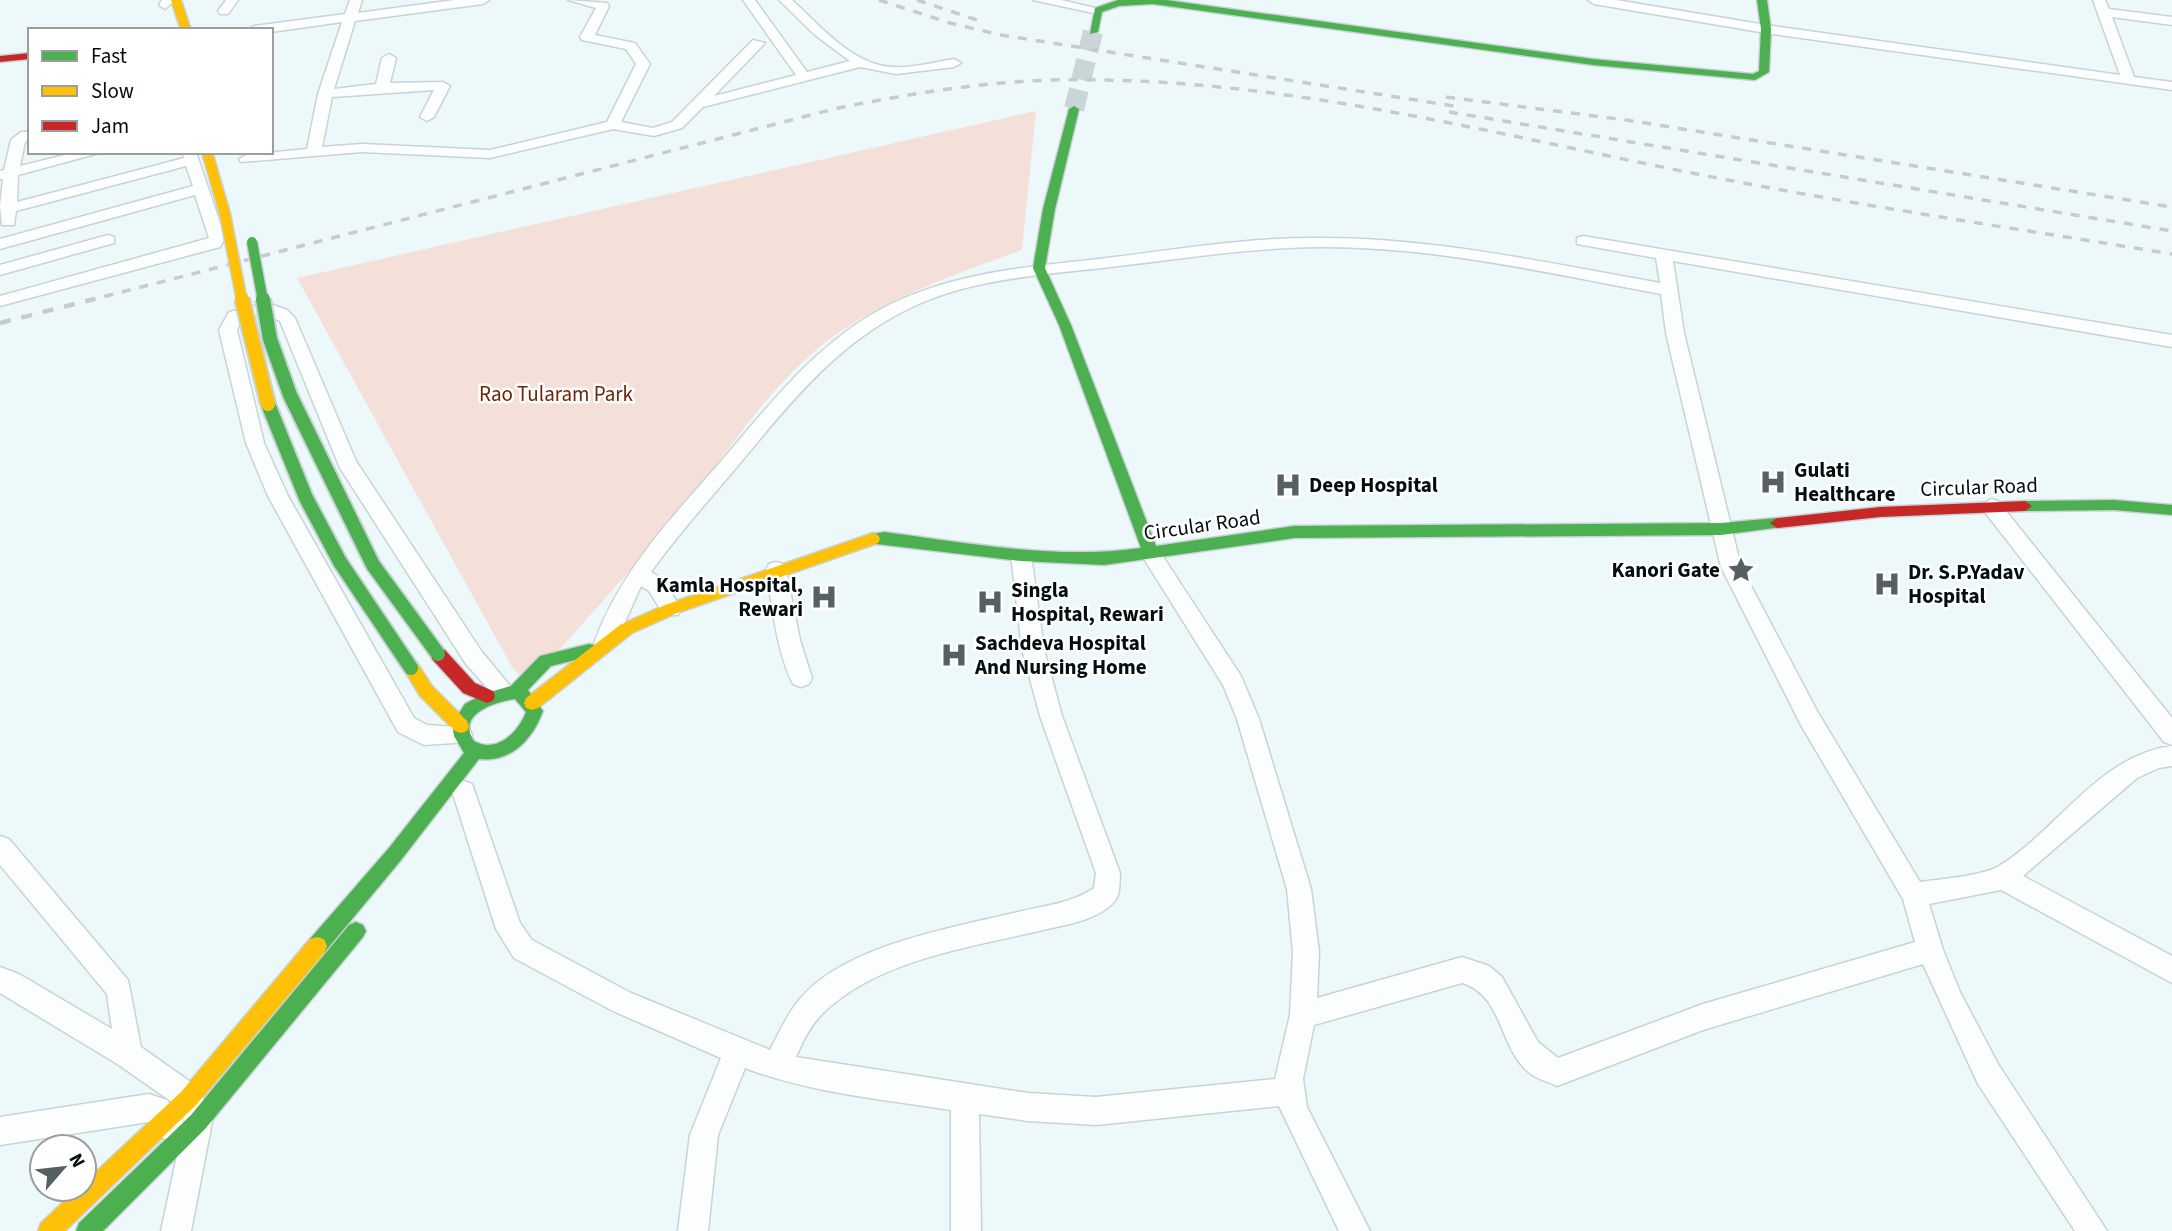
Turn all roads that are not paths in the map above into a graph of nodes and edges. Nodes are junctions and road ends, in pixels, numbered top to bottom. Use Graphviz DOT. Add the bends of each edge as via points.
graph roads {
  1 [pos="355,0"];
  2 [pos="483,0"];
  3 [pos="573,0"];
  4 [pos="749,0"];
  5 [pos="785,0"];
  6 [pos="1039,0"];
  7 [pos="1762,0"];
  8 [pos="168,1"];
  9 [pos="467,1"];
  10 [pos="1117,1"];
  11 [pos="1600,1"];
  12 [pos="1196,3"];
  13 [pos="2101,6"];
  14 [pos="1098,10"];
  15 [pos="350,17"];
  16 [pos="2172,21"];
  17 [pos="170,28"];
  18 [pos="185,28"];
  19 [pos="269,28"];
  20 [pos="1766,29"];
  21 [pos="1093,32"];
  22 [pos="758,43"];
  23 [pos="28,56"];
  24 [pos="388,58"];
  25 [pos="0,59"];
  26 [pos="859,63"];
  27 [pos="954,63"];
  28 [pos="804,77"];
  29 [pos="2128,79"];
  30 [pos="2172,86"];
  31 [pos="382,88"];
  32 [pos="325,94"];
  33 [pos="698,104"];
  34 [pos="1074,109"];
  35 [pos="427,117"];
  36 [pos="613,125"];
  37 [pos="0,133"];
  38 [pos="28,135"];
  39 [pos="314,152"];
  40 [pos="87,154"];
  41 [pos="196,155"];
  42 [pos="246,159"];
  43 [pos="6,173"];
  44 [pos="202,188"];
  45 [pos="4,210"];
  46 [pos="105,215"];
  47 [pos="248,224"];
  48 [pos="108,240"];
  49 [pos="1583,241"];
  50 [pos="4,243"];
  51 [pos="1664,255"];
  52 [pos="1039,268"];
  53 [pos="0,270"];
  54 [pos="113,273"];
  55 [pos="1669,290"];
  56 [pos="0,301"];
  57 [pos="2172,341"];
  58 [pos="1991,506"];
  59 [pos="2172,510"];
  60 [pos="1721,529"];
  61 [pos="1151,554"];
  62 [pos="1021,555"];
  63 [pos="776,570"];
  64 [pos="638,574"];
  65 [pos="671,609"];
  66 [pos="600,647"];
  67 [pos="801,678"];
  68 [pos="502,693"];
  69 [pos="532,703"];
  70 [pos="461,730"];
  71 [pos="2172,735"];
  72 [pos="483,751"];
  73 [pos="2172,756"];
  74 [pos="464,791"];
  75 [pos="0,847"];
  76 [pos="408,864"];
  77 [pos="2003,878"];
  78 [pos="1914,895"];
  79 [pos="369,916"];
  80 [pos="1930,950"];
  81 [pos="2172,970"];
  82 [pos="0,980"];
  83 [pos="1303,1015"];
  84 [pos="738,1052"];
  85 [pos="130,1055"];
  86 [pos="776,1066"];
  87 [pos="1289,1091"];
  88 [pos="965,1099"];
  89 [pos="183,1120"];
  90 [pos="0,1131"];
  91 [pos="49,1231"];
  92 [pos="87,1231"];
  93 [pos="176,1231"];
  94 [pos="693,1231"];
  95 [pos="967,1231"];
  96 [pos="1355,1231"];
  97 [pos="2092,1231"];
  1 -- 15 [label="street"];
  2 -- 9 [label="street"];
  3 -- 36 [label="street" via="603,6 587,37 630,46 643,64"];
  4 -- 28 [label="street"];
  5 -- 26 [label="street"];
  6 -- 14 [label="street"];
  7 -- 20 [label="main road"];
  8 -- 17 [label="main road"];
  8 -- 18 [label="main road"];
  9 -- 15 [label="street"];
  10 -- 12 [label="main road"];
  10 -- 14 [label="main road"];
  11 -- 20 [label="street"];
  12 -- 20 [label="main road" via="1593,62 1751,77 1764,72"];
  13 -- 16 [label="street"];
  13 -- 29 [label="street"];
  14 -- 21 [label="main road"];
  15 -- 19 [label="street"];
  15 -- 32 [label="street"];
  20 -- 29 [label="street"];
  22 -- 33 [label="street"];
  23 -- 25 [label="main road"];
  24 -- 31 [label="street"];
  26 -- 27 [label="street" via="888,71"];
  26 -- 28 [label="street"];
  28 -- 33 [label="street"];
  29 -- 30 [label="street"];
  31 -- 32 [label="street"];
  31 -- 35 [label="street" via="443,86"];
  32 -- 39 [label="street"];
  33 -- 36 [label="street" via="677,125 663,131"];
  34 -- 52 [label="main road"];
  36 -- 39 [label="street" via="483,155 395,149"];
  37 -- 38 [label="street"];
  38 -- 43 [label="street" via="18,140"];
  39 -- 42 [label="street"];
  40 -- 43 [label="street"];
  41 -- 44 [label="street"];
  41 -- 45 [label="street"];
  41 -- 70 [label="main road, bridge" via="223,198 249,346 306,498 426,691"];
  43 -- 45 [label="street"];
  44 -- 46 [label="street"];
  44 -- 54 [label="street" via="217,239 214,244"];
  45 -- 50 [label="street"];
  46 -- 48 [label="street"];
  46 -- 50 [label="street"];
  47 -- 68 [label="main road, bridge" via="270,339 290,395 373,565 438,654 470,688"];
  48 -- 53 [label="street"];
  48 -- 54 [label="street"];
  49 -- 51 [label="street"];
  51 -- 55 [label="street"];
  51 -- 57 [label="street"];
  52 -- 55 [label="street" via="1226,248 1348,243 1527,264"];
  52 -- 61 [label="main road"];
  52 -- 64 [label="street" via="980,276 930,292 843,341 797,381"];
  54 -- 56 [label="street"];
  55 -- 60 [label="street"];
  58 -- 59 [label="main road, Circular Road"];
  58 -- 60 [label="main road, Circular Road"];
  58 -- 71 [label="street"];
  60 -- 61 [label="main road, Circular Road" via="1294,532"];
  60 -- 78 [label="street" via="1731,567 1809,718"];
  61 -- 62 [label="main road, Circular Road" via="1104,559"];
  61 -- 83 [label="street" via="1233,682 1248,719 1304,911"];
  62 -- 63 [label="main road, Circular Road" via="884,538"];
  62 -- 86 [label="street" via="1033,649 1051,716 1108,873 1106,894 1060,914 913,952 837,986 813,1004"];
  63 -- 65 [label="main road, Circular Road"];
  63 -- 67 [label="street"];
  64 -- 65 [label="street" via="656,585"];
  64 -- 66 [label="street"];
  65 -- 66 [label="main road, Circular Road" via="626,629"];
  66 -- 68 [label="main road" via="562,654 540,664"];
  66 -- 69 [label="main road, Circular Road"];
  68 -- 69 [label="main road"];
  68 -- 70 [label="main road" via="470,709"];
  68 -- 70 [label="street" via="474,658 346,463 286,318 271,308 235,316 228,330 255,443 297,533 406,725 424,735"];
  69 -- 72 [label="main road" via="534,720 523,737 502,749"];
  70 -- 72 [label="main road" via="464,741"];
  72 -- 74 [label="main road"];
  72 -- 89 [label="main road"];
  73 -- 77 [label="street" via="2155,758 2129,771"];
  74 -- 76 [label="main road"];
  74 -- 84 [label="street" via="517,944 612,998"];
  75 -- 85 [label="street" via="119,989"];
  77 -- 78 [label="street"];
  77 -- 81 [label="street"];
  78 -- 80 [label="street"];
  79 -- 89 [label="main road"];
  80 -- 83 [label="street" via="1703,1017 1557,1072 1544,1069 1531,1058 1504,1003 1489,980 1476,971 1462,970"];
  80 -- 97 [label="street" via="1988,1074"];
  82 -- 85 [label="street"];
  83 -- 87 [label="street"];
  84 -- 86 [label="street"];
  84 -- 94 [label="street" via="704,1135"];
  85 -- 89 [label="street"];
  86 -- 88 [label="street"];
  87 -- 88 [label="street" via="1096,1111"];
  87 -- 96 [label="street" via="1293,1110"];
  88 -- 95 [label="street"];
  89 -- 90 [label="street" via="137,1108"];
  89 -- 91 [label="main road"];
  89 -- 92 [label="main road"];
  89 -- 93 [label="street"];
}
